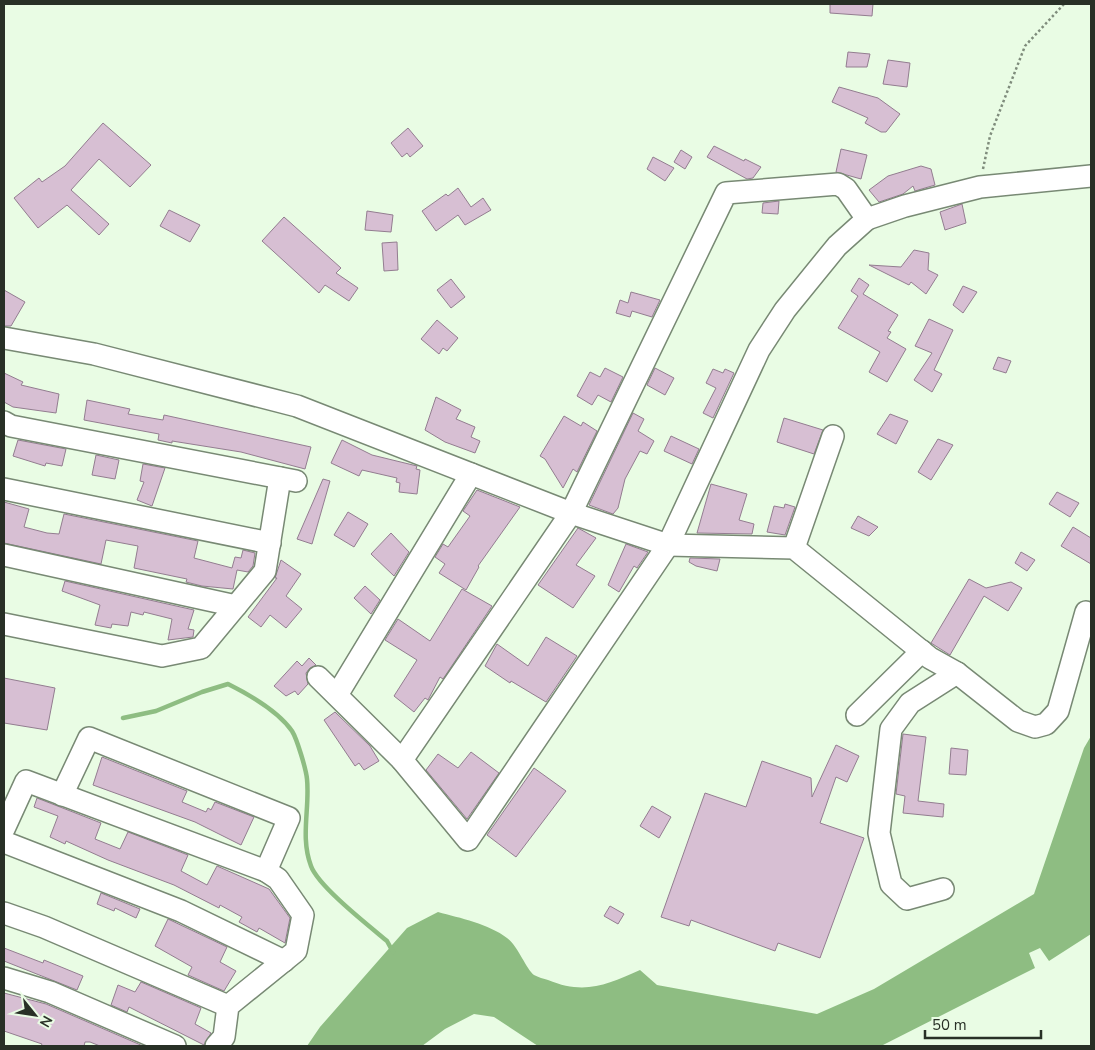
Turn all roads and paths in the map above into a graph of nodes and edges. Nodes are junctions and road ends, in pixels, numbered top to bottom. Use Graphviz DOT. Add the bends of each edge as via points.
graph roads {
  1 [pos="1064,4"];
  2 [pos="1091,176"];
  3 [pos="980,187"];
  4 [pos="867,219"];
  5 [pos="4,338"];
  6 [pos="6,428"];
  7 [pos="833,436"];
  8 [pos="471,474"];
  9 [pos="4,489"];
  10 [pos="571,513"];
  11 [pos="270,543"];
  12 [pos="668,545"];
  13 [pos="794,548"];
  14 [pos="4,555"];
  15 [pos="236,606"];
  16 [pos="1086,612"];
  17 [pos="4,624"];
  18 [pos="922,651"];
  19 [pos="957,674"];
  20 [pos="318,677"];
  21 [pos="337,695"];
  22 [pos="857,714"];
  23 [pos="402,760"];
  24 [pos="62,795"];
  25 [pos="4,829"];
  26 [pos="4,842"];
  27 [pos="266,871"];
  28 [pos="943,889"];
  29 [pos="4,914"];
  30 [pos="284,960"];
  31 [pos="4,978"];
  32 [pos="228,1006"];
  33 [pos="175,1046"];
  34 [pos="216,1046"];
  1 -- 3 [label="path" via="1024,46 990,136"];
  2 -- 3 [label="street"];
  3 -- 4 [label="street"];
  4 -- 10 [label="street" via="846,189 838,184 726,194"];
  4 -- 12 [label="street" via="837,246 785,310 759,350"];
  5 -- 8 [label="street" via="94,354 296,406"];
  6 -- 11 [label="street" via="288,479"];
  7 -- 13 [label="street"];
  8 -- 10 [label="street"];
  8 -- 21 [label="street"];
  9 -- 11 [label="street"];
  10 -- 12 [label="street"];
  10 -- 23 [label="street"];
  11 -- 15 [label="street" via="265,571"];
  12 -- 13 [label="street"];
  12 -- 23 [label="street" via="468,840"];
  13 -- 18 [label="street"];
  14 -- 15 [label="street"];
  15 -- 17 [label="street" via="201,648 162,656"];
  16 -- 19 [label="street" via="1058,711 1046,724 1035,727 1018,720"];
  18 -- 19 [label="street"];
  18 -- 22 [label="street"];
  19 -- 28 [label="street" via="910,703 891,729 879,833 891,884 907,900"];
  20 -- 21 [label="street"];
  21 -- 23 [label="street"];
  24 -- 25 [label="street" via="26,781"];
  24 -- 27 [label="street"];
  24 -- 27 [label="street" via="90,738 289,818"];
  26 -- 30 [label="street" via="181,911"];
  27 -- 30 [label="street" via="278,879 303,915 296,951"];
  29 -- 32 [label="street" via="44,927"];
  30 -- 32 [label="street"];
  31 -- 33 [label="street" via="50,992"];
  32 -- 34 [label="street" via="224,1037"];
}
